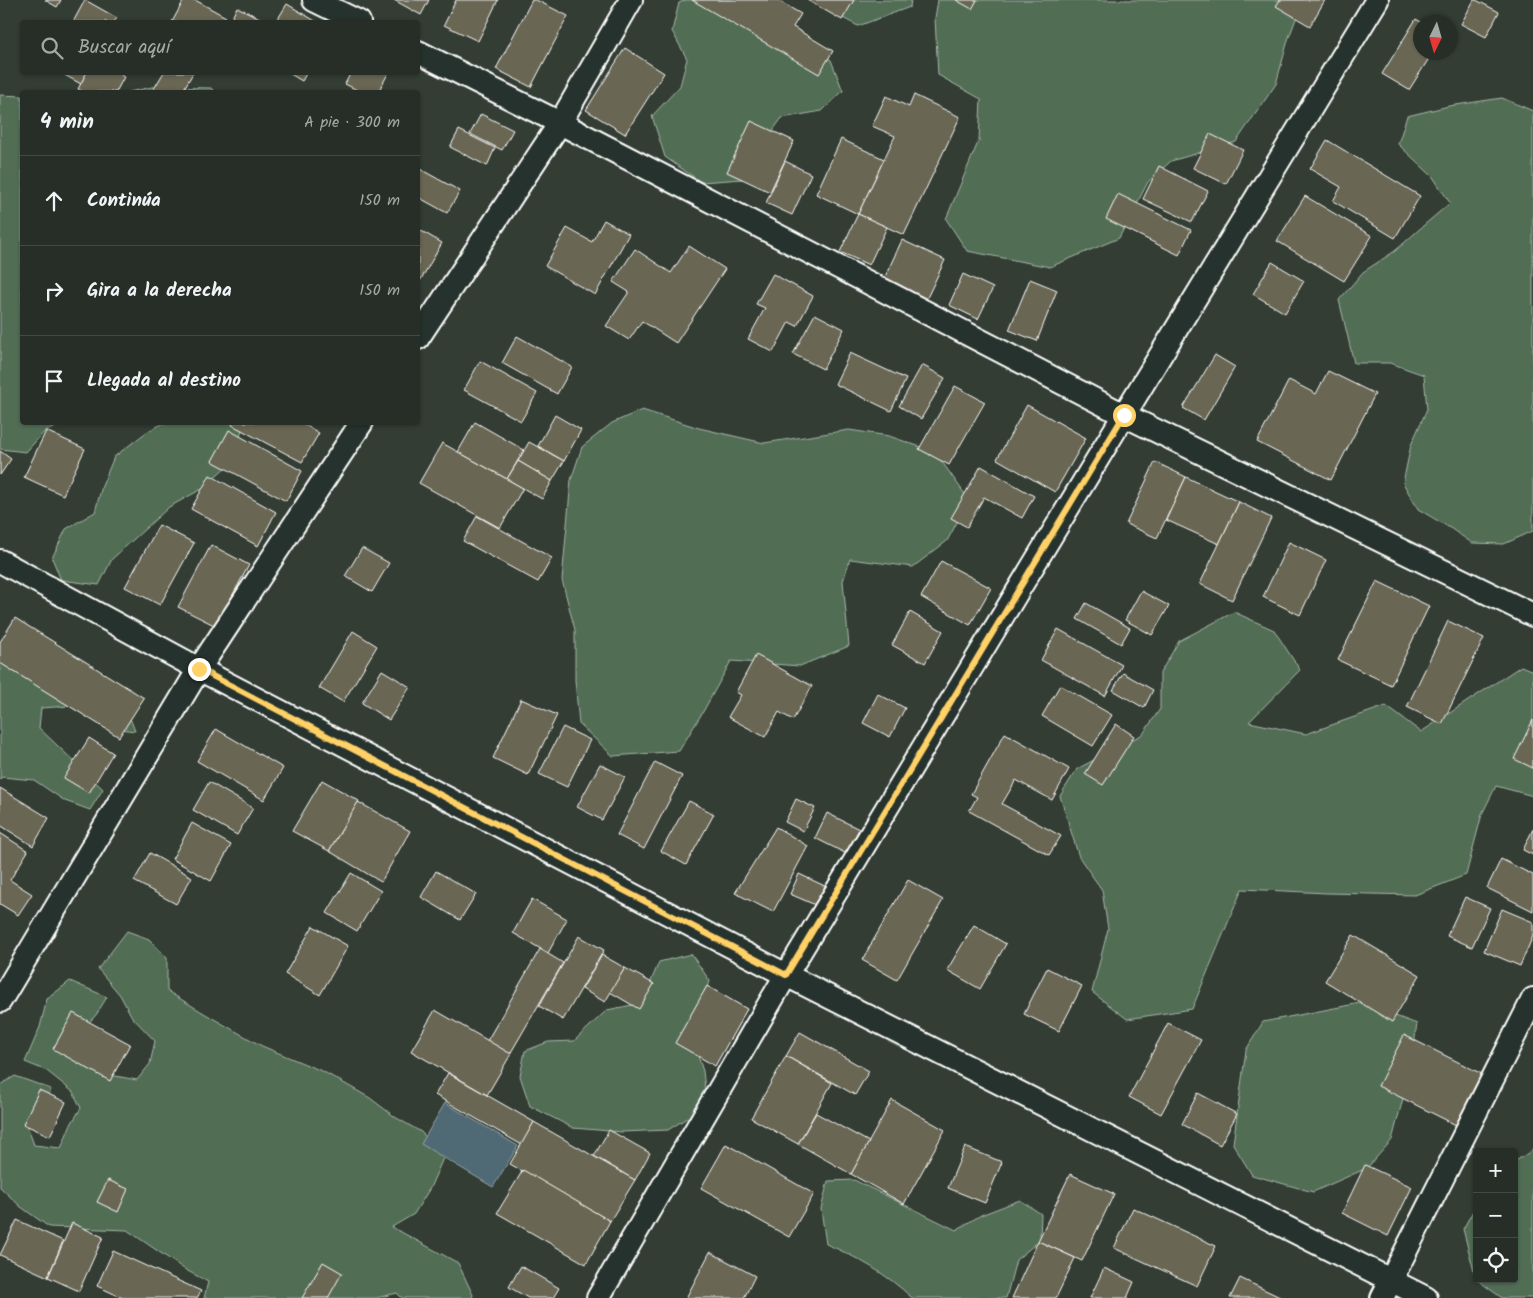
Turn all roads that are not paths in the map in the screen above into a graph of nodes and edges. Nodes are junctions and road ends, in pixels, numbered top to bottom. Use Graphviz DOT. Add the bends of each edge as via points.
graph roads {
  1 [pos="314,0"];
  2 [pos="631,0"];
  3 [pos="1377,0"];
  4 [pos="355,20"];
  5 [pos="420,53"];
  6 [pos="560,123"];
  7 [pos="420,335"];
  8 [pos="1124,415"];
  9 [pos="360,425"];
  10 [pos="0,561"];
  11 [pos="1533,615"];
  12 [pos="199,669"];
  13 [pos="786,975"];
  14 [pos="1533,999"];
  15 [pos="0,1001"];
  16 [pos="1387,1289"];
  17 [pos="598,1298"];
  18 [pos="1426,1298"];
  1 -- 4 [label="street"];
  2 -- 6 [label="street"];
  3 -- 8 [label="street"];
  5 -- 6 [label="street"];
  6 -- 7 [label="street"];
  6 -- 8 [label="street"];
  8 -- 11 [label="street"];
  8 -- 13 [label="street"];
  9 -- 12 [label="street"];
  10 -- 12 [label="street"];
  12 -- 13 [label="street"];
  12 -- 15 [label="street"];
  13 -- 16 [label="street"];
  13 -- 17 [label="street"];
  14 -- 16 [label="street"];
  16 -- 18 [label="street"];
}
